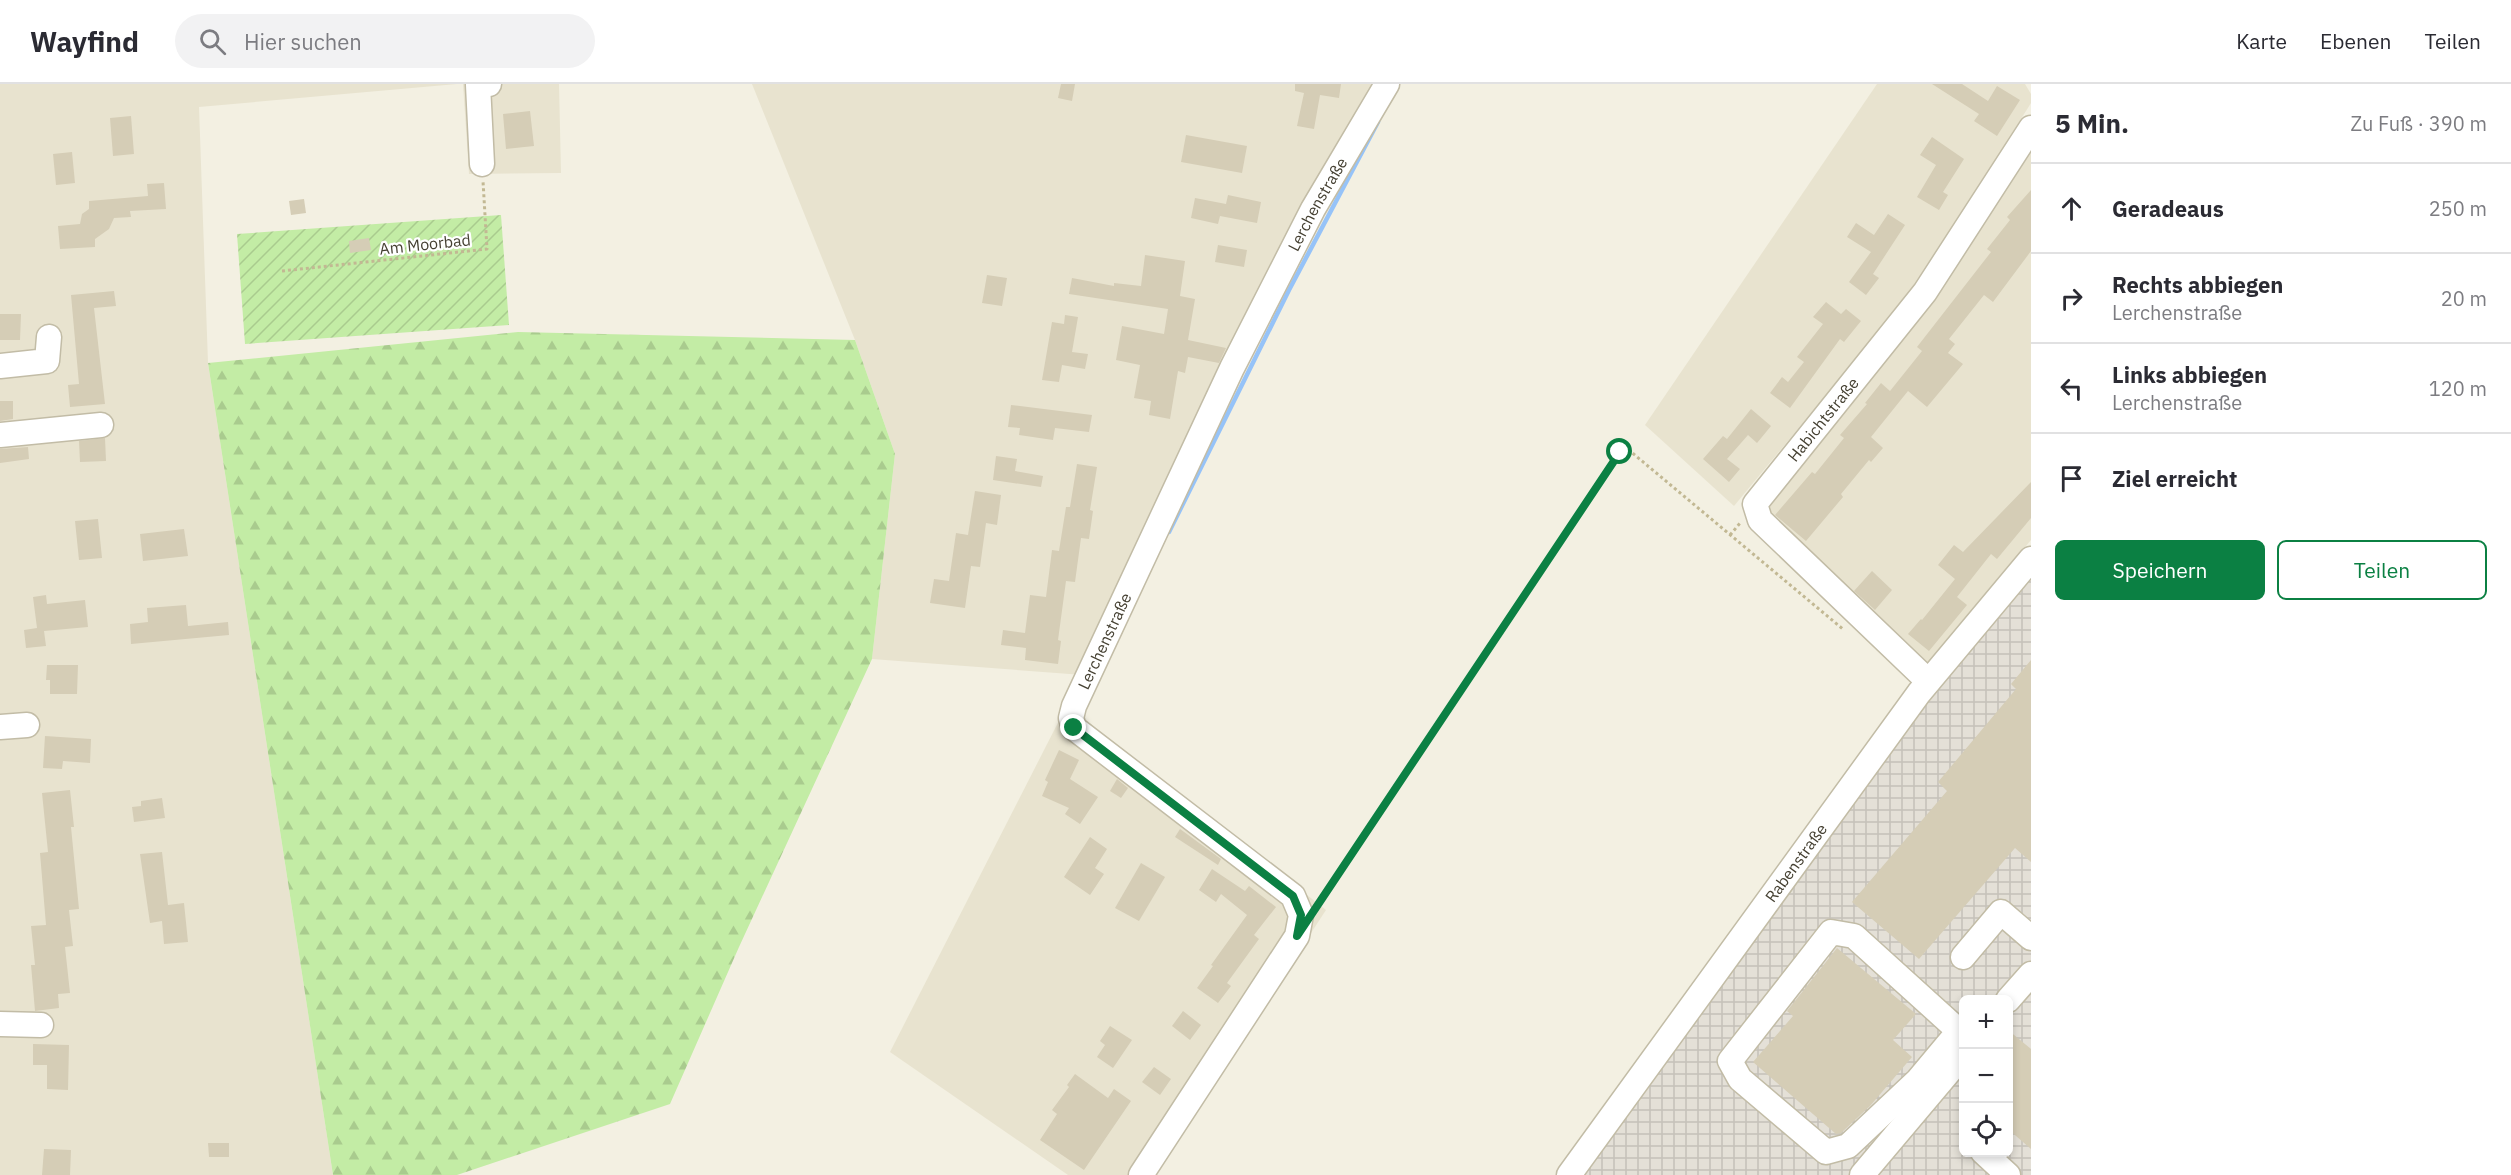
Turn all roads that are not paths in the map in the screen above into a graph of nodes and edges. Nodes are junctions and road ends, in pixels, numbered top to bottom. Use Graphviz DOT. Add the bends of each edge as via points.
graph roads {
  1 [pos="489,84"];
  2 [pos="1387,84"];
  3 [pos="2031,128"];
  4 [pos="482,164"];
  5 [pos="49,337"];
  6 [pos="0,366"];
  7 [pos="101,425"];
  8 [pos="0,435"];
  9 [pos="2031,559"];
  10 [pos="1929,681"];
  11 [pos="27,725"];
  12 [pos="0,727"];
  13 [pos="2031,938"];
  14 [pos="1963,957"];
  15 [pos="2031,974"];
  16 [pos="2012,995"];
  17 [pos="0,1024"];
  18 [pos="41,1026"];
  19 [pos="1962,1040"];
  20 [pos="1959,1044"];
  21 [pos="1988,1157"];
  22 [pos="1141,1175"];
  23 [pos="1569,1175"];
  24 [pos="1862,1175"];
  25 [pos="2008,1175"];
  1 -- 4 [label="street" via="478,85"];
  2 -- 22 [label="street, Lerchenstraße" via="1313,209 1232,368 1071,718 1074,728 1293,896 1301,915 1297,936"];
  3 -- 10 [label="street, Habichtstraße" via="1925,292 1755,504 1760,520"];
  5 -- 6 [label="street" via="47,361"];
  7 -- 8 [label="street"];
  9 -- 10 [label="street, Rabenstraße"];
  10 -- 23 [label="street, Rabenstraße"];
  11 -- 12 [label="street"];
  13 -- 14 [label="street" via="2001,912"];
  15 -- 16 [label="street"];
  17 -- 18 [label="street"];
  19 -- 19 [label="street" via="1854,936 1831,932 1730,1061 1740,1079 1826,1152 1848,1146"];
  20 -- 24 [label="street"];
  21 -- 25 [label="street"];
}
